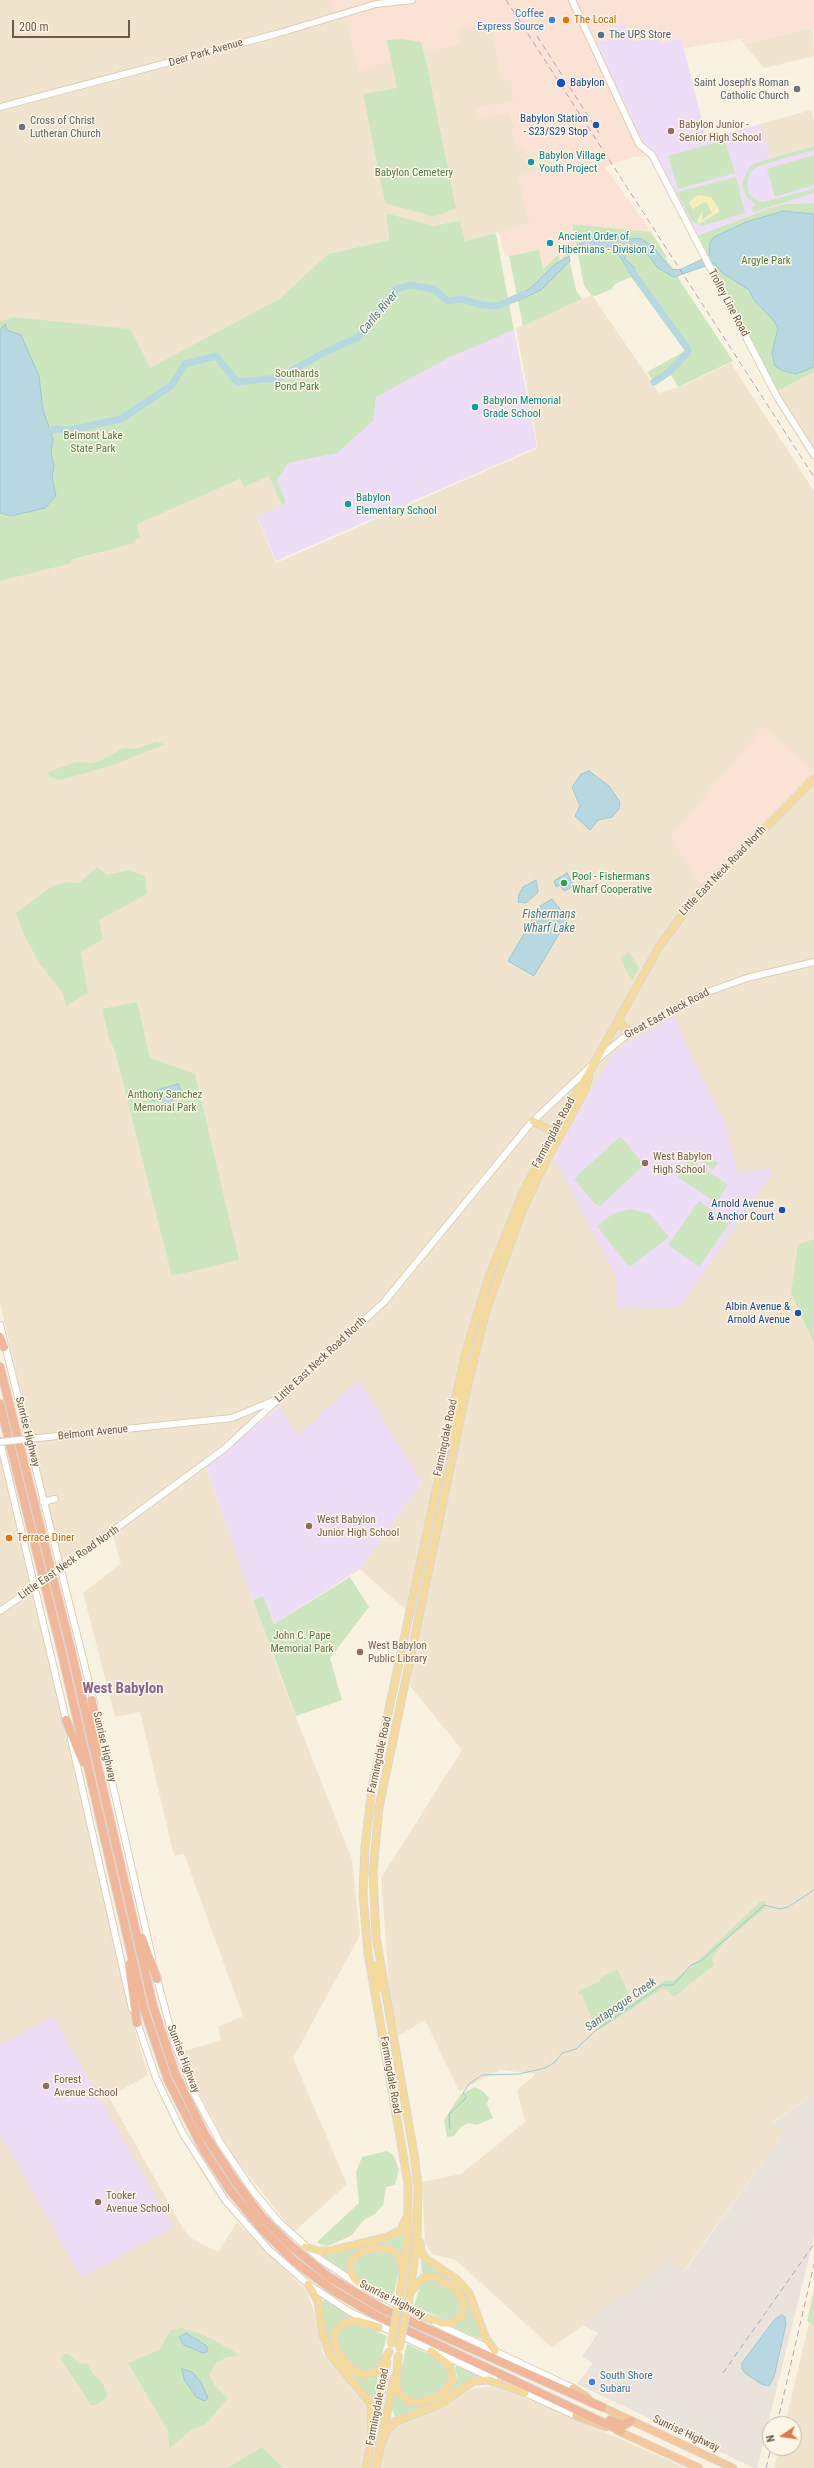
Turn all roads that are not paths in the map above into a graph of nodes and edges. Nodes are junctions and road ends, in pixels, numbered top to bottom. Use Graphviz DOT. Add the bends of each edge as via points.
graph roads {
  1 [pos="403,0"];
  2 [pos="412,0"];
  3 [pos="572,0"];
  4 [pos="0,107"];
  5 [pos="814,455"];
  6 [pos="814,779"];
  7 [pos="814,962"];
  8 [pos="619,1018"];
  9 [pos="632,1032"];
  10 [pos="596,1061"];
  11 [pos="591,1070"];
  12 [pos="533,1121"];
  13 [pos="553,1132"];
  14 [pos="0,1325"];
  15 [pos="0,1337"];
  16 [pos="468,1342"];
  17 [pos="4,1347"];
  18 [pos="0,1367"];
  19 [pos="276,1399"];
  20 [pos="0,1404"];
  21 [pos="0,1442"];
  22 [pos="452,1461"];
  23 [pos="55,1499"];
  24 [pos="43,1502"];
  25 [pos="424,1543"];
  26 [pos="420,1562"];
  27 [pos="430,1564"];
  28 [pos="426,1583"];
  29 [pos="0,1611"];
  30 [pos="92,1700"];
  31 [pos="390,1704"];
  32 [pos="66,1720"];
  33 [pos="386,1724"];
  34 [pos="396,1727"];
  35 [pos="391,1748"];
  36 [pos="96,1800"];
  37 [pos="105,1801"];
  38 [pos="364,1871"];
  39 [pos="373,1891"];
  40 [pos="128,1898"];
  41 [pos="365,1923"];
  42 [pos="126,1928"];
  43 [pos="157,1979"];
  44 [pos="379,1988"];
  45 [pos="137,2023"];
  46 [pos="404,2156"];
  47 [pos="417,2178"];
  48 [pos="409,2211"];
  49 [pos="418,2220"];
  50 [pos="305,2247"];
  51 [pos="308,2284"];
  52 [pos="402,2288"];
  53 [pos="367,2290"];
  54 [pos="410,2292"];
  55 [pos="415,2314"];
  56 [pos="379,2327"];
  57 [pos="390,2348"];
  58 [pos="431,2351"];
  59 [pos="495,2351"];
  60 [pos="398,2356"];
  61 [pos="573,2388"];
  62 [pos="525,2393"];
  63 [pos="561,2402"];
  64 [pos="602,2407"];
  65 [pos="576,2416"];
  66 [pos="631,2421"];
  67 [pos="621,2431"];
  68 [pos="372,2439"];
  69 [pos="381,2444"];
  70 [pos="366,2468"];
  71 [pos="376,2468"];
  72 [pos="699,2468"];
  73 [pos="734,2468"];
  1 -- 2 [label="main road, Deer Park Avenue"];
  1 -- 4 [label="main road, Deer Park Avenue" via="376,4 276,34"];
  3 -- 5 [label="main road, Trolley Line Road" via="639,144 652,155 776,395"];
  6 -- 8 [label="main road, Little East Neck Road North" via="684,910 660,945"];
  7 -- 9 [label="main road, Great East Neck Road" via="772,971 715,989"];
  8 -- 9 [label="main road" via="623,1027"];
  8 -- 10 [label="main road, Little East Neck Road North"];
  9 -- 10 [label="main road, Great East Neck Road" via="611,1046"];
  10 -- 11 [label="main road, Farmingdale Road"];
  10 -- 12 [label="main road, Little East Neck Road North"];
  11 -- 13 [label="main road, Farmingdale Road"];
  11 -- 22 [label="main road, Farmingdale Road" via="585,1090 534,1184 496,1279 479,1337"];
  12 -- 13 [label="main road"];
  12 -- 19 [label="main road, Little East Neck Road North" via="387,1299"];
  13 -- 16 [label="main road, Farmingdale Road" via="509,1226 487,1282"];
  14 -- 17 [label="main road, Sunrise Highway"];
  15 -- 17 [label="highway"];
  16 -- 22 [label="main road" via="452,1436"];
  16 -- 25 [label="main road, Farmingdale Road"];
  17 -- 24 [label="main road, Sunrise Highway"];
  18 -- 37 [label="highway, Sunrise Highway" via="63,1618"];
  19 -- 21 [label="main road, Belmont Avenue, bridge" via="234,1418"];
  19 -- 29 [label="main road, Little East Neck Road North, bridge" via="268,1410 220,1452"];
  20 -- 36 [label="highway, Sunrise Highway"];
  21 -- 32 [label="main road"];
  22 -- 27 [label="main road, Farmingdale Road"];
  23 -- 24 [label="main road"];
  24 -- 30 [label="main road, Sunrise Highway"];
  25 -- 26 [label="main road, Farmingdale Road"];
  25 -- 27 [label="main road" via="424,1558"];
  26 -- 28 [label="main road" via="425,1567"];
  26 -- 31 [label="main road, Farmingdale Road"];
  27 -- 28 [label="main road, Farmingdale Road"];
  28 -- 34 [label="main road, Farmingdale Road"];
  30 -- 37 [label="highway"];
  30 -- 43 [label="main road, Sunrise Highway"];
  31 -- 33 [label="main road, Farmingdale Road"];
  31 -- 34 [label="main road" via="390,1725"];
  32 -- 36 [label="highway"];
  32 -- 45 [label="main road"];
  33 -- 35 [label="main road" via="391,1732"];
  33 -- 38 [label="main road, Farmingdale Road" via="370,1802"];
  34 -- 35 [label="main road, Farmingdale Road"];
  35 -- 39 [label="main road, Farmingdale Road" via="376,1831"];
  36 -- 42 [label="highway, Sunrise Highway"];
  37 -- 40 [label="highway, Sunrise Highway"];
  38 -- 39 [label="main road" via="370,1876"];
  38 -- 41 [label="main road, Farmingdale Road"];
  39 -- 47 [label="main road, Farmingdale Road" via="379,1958"];
  40 -- 43 [label="highway"];
  40 -- 64 [label="highway, Sunrise Highway" via="154,2013 180,2086 219,2159 271,2227 323,2273 371,2303"];
  41 -- 44 [label="main road"];
  41 -- 46 [label="main road, Farmingdale Road" via="372,1978"];
  42 -- 45 [label="highway"];
  42 -- 63 [label="highway, Sunrise Highway" via="148,2023 177,2099 214,2167 265,2233 311,2275 358,2306"];
  43 -- 50 [label="main road, Sunrise Highway" via="180,2059 216,2135 259,2198"];
  45 -- 51 [label="main road" via="169,2107 213,2182 250,2230"];
  46 -- 47 [label="main road" via="410,2175"];
  46 -- 48 [label="main road, Farmingdale Road"];
  47 -- 49 [label="main road, Farmingdale Road"];
  48 -- 50 [label="main road" via="404,2226 392,2235 329,2251"];
  48 -- 52 [label="main road, Farmingdale Road" via="408,2247"];
  49 -- 54 [label="main road, Farmingdale Road"];
  49 -- 59 [label="main road" via="422,2254 456,2279 469,2293 486,2339"];
  50 -- 53 [label="main road, Sunrise Highway"];
  51 -- 56 [label="main road" via="342,2307"];
  51 -- 68 [label="main road" via="318,2301 323,2335 330,2355 371,2404"];
  52 -- 53 [label="main road" via="402,2264 399,2256 391,2249 376,2248 359,2253 351,2263 352,2274"];
  52 -- 57 [label="main road, Farmingdale Road, bridge"];
  53 -- 55 [label="main road, Sunrise Highway"];
  54 -- 55 [label="main road" via="420,2280 426,2276 434,2276 455,2288 464,2303 462,2316 451,2322"];
  54 -- 60 [label="main road, Farmingdale Road, bridge"];
  55 -- 59 [label="main road, Sunrise Highway"];
  56 -- 57 [label="main road" via="356,2321 343,2323 334,2333 336,2349 351,2370 365,2376 379,2370"];
  56 -- 58 [label="main road"];
  57 -- 68 [label="main road, Farmingdale Road"];
  58 -- 60 [label="main road" via="449,2365 453,2380 442,2394 420,2403 408,2401 398,2392"];
  58 -- 62 [label="main road"];
  59 -- 61 [label="main road, Sunrise Highway"];
  60 -- 69 [label="main road, Farmingdale Road"];
  61 -- 64 [label="highway"];
  62 -- 65 [label="main road"];
  62 -- 69 [label="main road" via="489,2380 474,2382 444,2402 395,2422 388,2429"];
  63 -- 66 [label="highway" via="586,2409 621,2425"];
  63 -- 67 [label="highway, Sunrise Highway"];
  64 -- 66 [label="highway, Sunrise Highway"];
  65 -- 67 [label="highway"];
  66 -- 73 [label="highway, Sunrise Highway"];
  67 -- 72 [label="highway, Sunrise Highway"];
  68 -- 70 [label="main road, Farmingdale Road"];
  69 -- 71 [label="main road, Farmingdale Road"];
}
